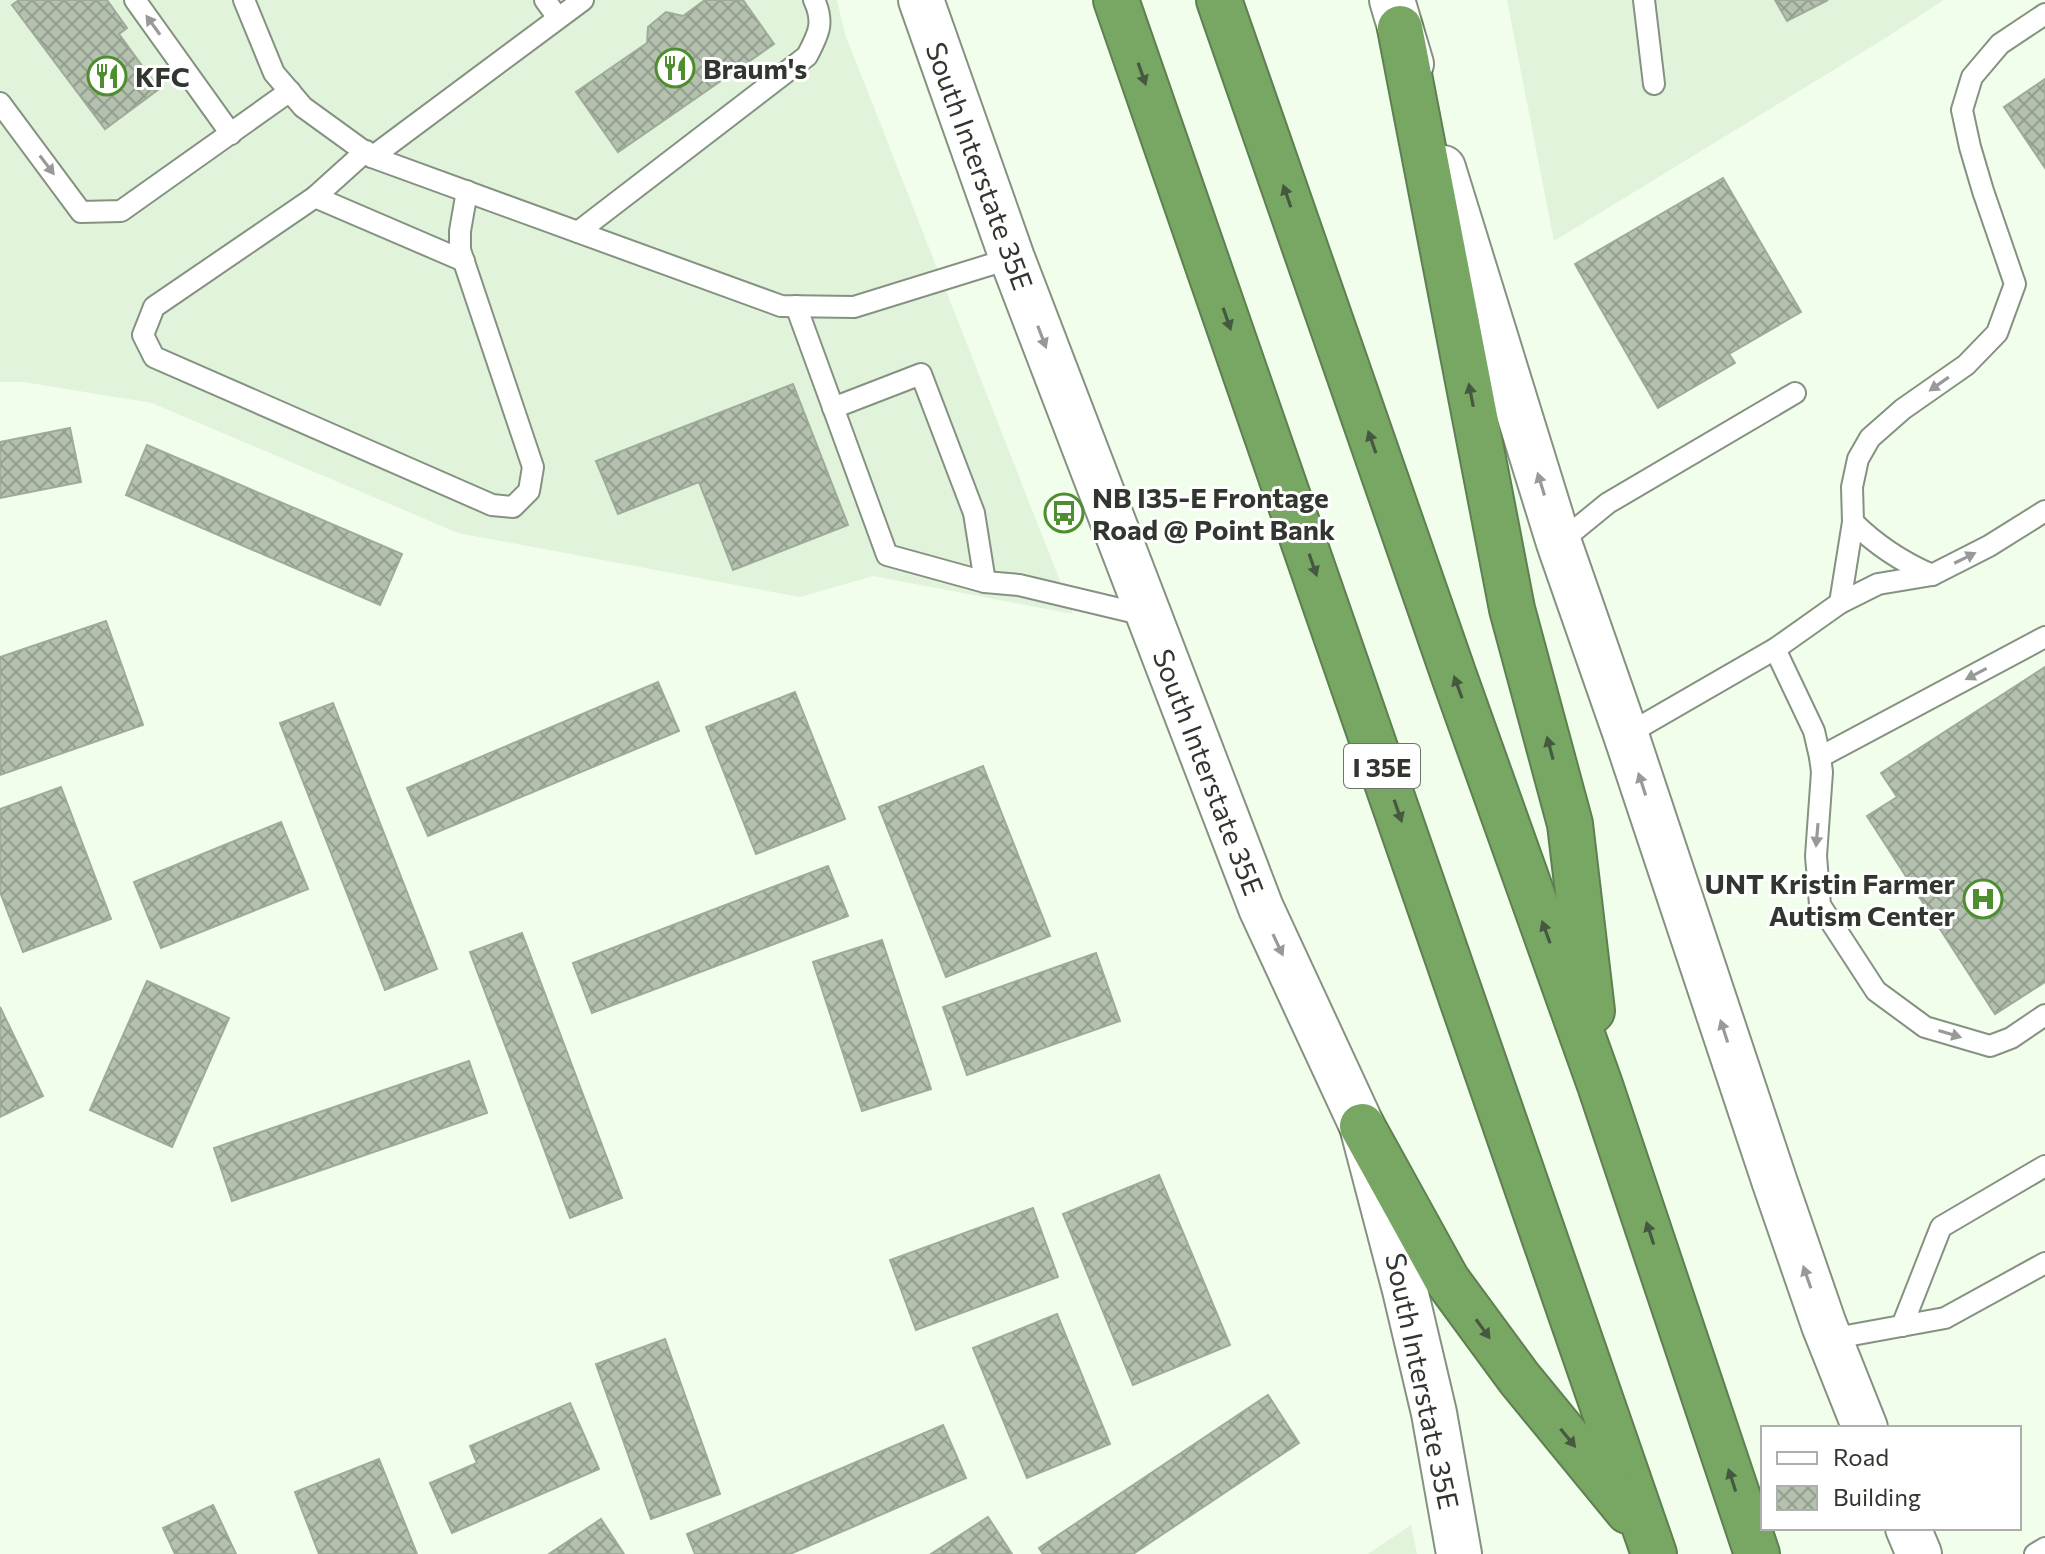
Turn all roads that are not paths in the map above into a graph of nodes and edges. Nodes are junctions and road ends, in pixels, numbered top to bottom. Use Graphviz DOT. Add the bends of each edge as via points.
graph roads {
  1 [pos="135,0"];
  2 [pos="244,0"];
  3 [pos="545,0"];
  4 [pos="583,0"];
  5 [pos="814,0"];
  6 [pos="921,0"];
  7 [pos="1116,0"];
  8 [pos="1219,0"];
  9 [pos="1644,0"];
  10 [pos="1396,14"];
  11 [pos="2045,14"];
  12 [pos="558,18"];
  13 [pos="1654,84"];
  14 [pos="290,91"];
  15 [pos="0,103"];
  16 [pos="231,134"];
  17 [pos="369,154"];
  18 [pos="467,191"];
  19 [pos="315,197"];
  20 [pos="578,232"];
  21 [pos="1012,258"];
  22 [pos="464,261"];
  23 [pos="796,306"];
  24 [pos="1795,393"];
  25 [pos="833,408"];
  26 [pos="2045,511"];
  27 [pos="1853,522"];
  28 [pos="1559,543"];
  29 [pos="1932,575"];
  30 [pos="985,582"];
  31 [pos="1840,603"];
  32 [pos="1149,616"];
  33 [pos="2045,637"];
  34 [pos="1775,649"];
  35 [pos="1626,735"];
  36 [pos="1820,757"];
  37 [pos="2045,1015"];
  38 [pos="1600,1085"];
  39 [pos="1362,1126"];
  40 [pos="2045,1166"];
  41 [pos="2045,1263"];
  42 [pos="1902,1326"];
  43 [pos="1830,1339"];
  44 [pos="1864,1426"];
  45 [pos="1909,1530"];
  46 [pos="1650,1543"];
  47 [pos="2045,1548"];
  48 [pos="1459,1554"];
  49 [pos="1757,1554"];
  50 [pos="1919,1554"];
  51 [pos="2035,1554"];
  16 -- 1 [label="lane, one-way"];
  2 -- 14 [label="lane" via="274,73"];
  3 -- 12 [label="lane"];
  4 -- 12 [label="lane"];
  5 -- 20 [label="lane" via="819,33 807,56"];
  6 -- 21 [label="main road, South Interstate 35E"];
  7 -- 46 [label="highway, I 35E, one-way"];
  38 -- 8 [label="highway, one-way"];
  9 -- 13 [label="lane"];
  28 -- 10 [label="main road, one-way"];
  38 -- 10 [label="highway, one-way" via="1570,824 1512,609"];
  11 -- 27 [label="lane, one-way" via="2000,44 1972,77 1962,110 2015,284 1997,333 1966,365 1870,438 1858,459 1852,487"];
  12 -- 17 [label="lane"];
  14 -- 16 [label="lane"];
  14 -- 17 [label="lane" via="303,107"];
  15 -- 16 [label="lane, one-way" via="81,212 121,211"];
  17 -- 18 [label="lane"];
  17 -- 19 [label="lane"];
  18 -- 20 [label="lane"];
  18 -- 22 [label="lane" via="460,231"];
  19 -- 22 [label="lane"];
  19 -- 22 [label="lane" via="154,307 143,335 154,357 492,505 513,507 529,491 533,467"];
  20 -- 23 [label="lane" via="781,306"];
  21 -- 23 [label="lane" via="854,307"];
  21 -- 32 [label="main road, South Interstate 35E, one-way"];
  23 -- 25 [label="lane"];
  24 -- 28 [label="lane" via="1608,503"];
  25 -- 30 [label="lane" via="887,555"];
  25 -- 30 [label="lane" via="921,374 974,513"];
  29 -- 26 [label="lane, one-way"];
  27 -- 29 [label="lane" via="1869,539"];
  27 -- 31 [label="lane"];
  28 -- 35 [label="main road"];
  29 -- 31 [label="lane" via="1878,584"];
  30 -- 32 [label="lane"];
  31 -- 34 [label="lane"];
  32 -- 39 [label="main road, South Interstate 35E, one-way" via="1261,908"];
  33 -- 36 [label="lane, one-way"];
  34 -- 35 [label="lane"];
  34 -- 36 [label="lane" via="1814,731"];
  43 -- 35 [label="main road, one-way"];
  36 -- 37 [label="lane, one-way" via="1820,905 1876,991 1925,1027 1990,1046"];
  49 -- 38 [label="highway, one-way"];
  39 -- 46 [label="highway, one-way" via="1447,1280"];
  39 -- 48 [label="main road, South Interstate 35E" via="1434,1413"];
  40 -- 42 [label="lane" via="1941,1227"];
  41 -- 42 [label="lane" via="1945,1318"];
  42 -- 43 [label="lane"];
  43 -- 44 [label="main road"];
  45 -- 50 [label="main road"];
  47 -- 51 [label="lane"];
}
